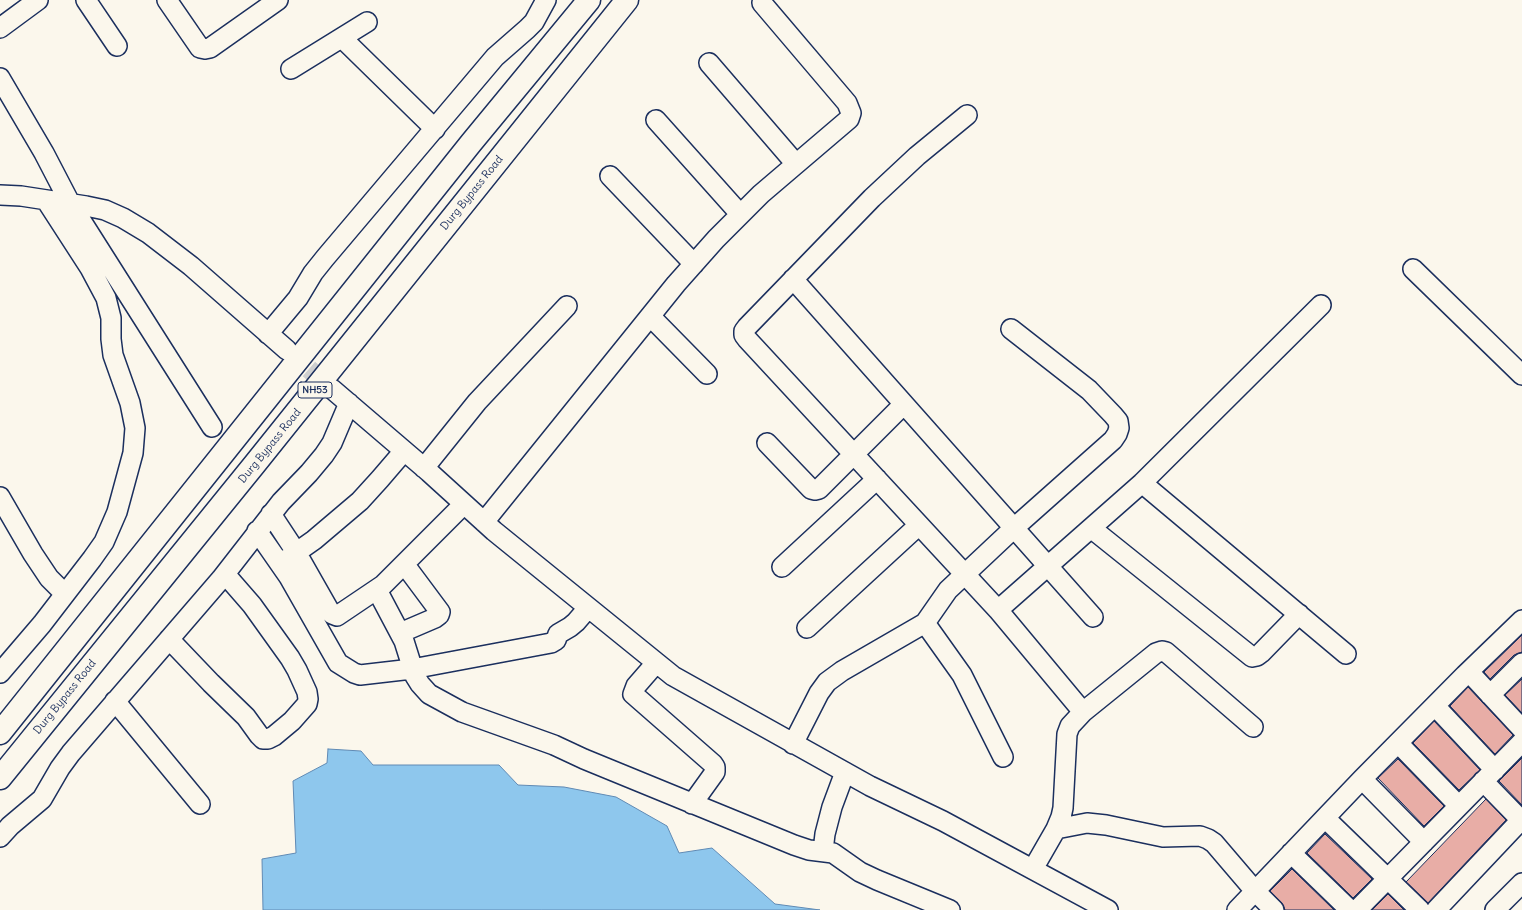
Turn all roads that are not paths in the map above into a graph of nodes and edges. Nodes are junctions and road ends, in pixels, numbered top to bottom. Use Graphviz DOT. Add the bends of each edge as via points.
graph roads {
  1 [pos="38,0"];
  2 [pos="86,0"];
  3 [pos="167,0"];
  4 [pos="546,0"];
  5 [pos="589,0"];
  6 [pos="627,0"];
  7 [pos="267,3"];
  8 [pos="762,3"];
  9 [pos="367,22"];
  10 [pos="0,28"];
  11 [pos="342,38"];
  12 [pos="118,46"];
  13 [pos="709,63"];
  14 [pos="292,69"];
  15 [pos="0,78"];
  16 [pos="967,115"];
  17 [pos="656,120"];
  18 [pos="436,129"];
  19 [pos="796,164"];
  20 [pos="610,176"];
  21 [pos="0,195"];
  22 [pos="56,201"];
  23 [pos="740,214"];
  24 [pos="694,264"];
  25 [pos="1413,269"];
  26 [pos="793,279"];
  27 [pos="1321,305"];
  28 [pos="567,306"];
  29 [pos="650,316"];
  30 [pos="1011,329"];
  31 [pos="268,334"];
  32 [pos="287,350"];
  33 [pos="707,374"];
  34 [pos="1522,375"];
  35 [pos="332,389"];
  36 [pos="349,403"];
  37 [pos="904,404"];
  38 [pos="212,428"];
  39 [pos="767,443"];
  40 [pos="404,451"];
  41 [pos="855,454"];
  42 [pos="424,468"];
  43 [pos="877,479"];
  44 [pos="1142,483"];
  45 [pos="0,497"];
  46 [pos="464,504"];
  47 [pos="271,514"];
  48 [pos="484,522"];
  49 [pos="919,525"];
  50 [pos="1014,528"];
  51 [pos="1091,528"];
  52 [pos="257,532"];
  53 [pos="296,552"];
  54 [pos="280,564"];
  55 [pos="405,565"];
  56 [pos="1048,566"];
  57 [pos="782,567"];
  58 [pos="225,574"];
  59 [pos="964,574"];
  60 [pos="377,590"];
  61 [pos="65,594"];
  62 [pos="588,608"];
  63 [pos="998,610"];
  64 [pos="1299,614"];
  65 [pos="1093,616"];
  66 [pos="1522,620"];
  67 [pos="925,622"];
  68 [pos="807,628"];
  69 [pos="400,633"];
  70 [pos="169,639"];
  71 [pos="1346,654"];
  72 [pos="411,662"];
  73 [pos="656,663"];
  74 [pos="1522,663"];
  75 [pos="1468,672"];
  76 [pos="0,673"];
  77 [pos="1490,695"];
  78 [pos="115,701"];
  79 [pos="1434,706"];
  80 [pos="1083,712"];
  81 [pos="1253,727"];
  82 [pos="0,733"];
  83 [pos="1521,741"];
  84 [pos="1398,743"];
  85 [pos="793,744"];
  86 [pos="1003,757"];
  87 [pos="845,772"];
  88 [pos="1489,776"];
  89 [pos="0,778"];
  90 [pos="1362,779"];
  91 [pos="200,804"];
  92 [pos="692,804"];
  93 [pos="1459,806"];
  94 [pos="1325,818"];
  95 [pos="1521,821"];
  96 [pos="1056,829"];
  97 [pos="0,838"];
  98 [pos="1424,842"];
  99 [pos="823,851"];
  100 [pos="1291,853"];
  101 [pos="1033,869"];
  102 [pos="1387,879"];
  103 [pos="1522,883"];
  104 [pos="1255,891"];
  105 [pos="950,910"];
  106 [pos="1108,910"];
  107 [pos="1237,910"];
  108 [pos="1274,910"];
  109 [pos="1350,910"];
  110 [pos="1357,910"];
  111 [pos="1420,910"];
  112 [pos="1436,910"];
  113 [pos="1495,910"];
  1 -- 10 [label="street"];
  2 -- 12 [label="street"];
  3 -- 7 [label="street" via="200,48 205,49 210,48"];
  4 -- 18 [label="street" via="534,22 496,57"];
  5 -- 82 [label="highway, NH53" via="471,143"];
  6 -- 89 [label="highway, Durg Bypass Road / NH53" via="250,472"];
  8 -- 19 [label="street" via="850,108 851,113 845,124"];
  9 -- 11 [label="street"];
  11 -- 14 [label="street"];
  11 -- 18 [label="street"];
  13 -- 19 [label="street"];
  15 -- 22 [label="street" via="44,153"];
  16 -- 26 [label="street" via="917,156 872,198"];
  17 -- 23 [label="street"];
  18 -- 31 [label="street" via="325,258 298,298"];
  19 -- 23 [label="street"];
  20 -- 24 [label="street"];
  21 -- 22 [label="street"];
  22 -- 31 [label="street" via="105,210 148,233"];
  22 -- 38 [label="street"];
  22 -- 61 [label="street" via="106,298 112,318 113,355 130,403 135,428 133,453 117,512 104,542"];
  23 -- 24 [label="street"];
  24 -- 29 [label="street"];
  25 -- 34 [label="street"];
  26 -- 37 [label="street"];
  26 -- 41 [label="street" via="747,327 744,335"];
  27 -- 44 [label="street"];
  28 -- 42 [label="street" via="477,402"];
  29 -- 33 [label="street"];
  29 -- 48 [label="street"];
  30 -- 50 [label="street" via="1089,390 1113,415 1119,428 1113,440"];
  31 -- 32 [label="street"];
  35 -- 36 [label="street"];
  36 -- 40 [label="street"];
  36 -- 47 [label="street" via="332,443 324,455"];
  37 -- 41 [label="street"];
  37 -- 50 [label="street"];
  39 -- 41 [label="street" via="811,489 815,490 823,486"];
  40 -- 42 [label="street"];
  40 -- 53 [label="street" via="360,501"];
  41 -- 43 [label="street"];
  42 -- 46 [label="street"];
  43 -- 49 [label="street"];
  43 -- 57 [label="street"];
  44 -- 51 [label="street"];
  44 -- 64 [label="street"];
  45 -- 61 [label="street" via="49,578"];
  46 -- 48 [label="street"];
  46 -- 55 [label="street"];
  47 -- 52 [label="street"];
  47 -- 53 [label="street"];
  48 -- 62 [label="street"];
  49 -- 59 [label="street"];
  49 -- 68 [label="street"];
  50 -- 56 [label="street"];
  50 -- 59 [label="street"];
  51 -- 56 [label="street"];
  51 -- 64 [label="street" via="1252,657 1261,653"];
  52 -- 54 [label="street"];
  52 -- 58 [label="street"];
  53 -- 54 [label="street"];
  53 -- 60 [label="street" via="332,614 341,614"];
  54 -- 72 [label="street" via="338,663 360,675"];
  55 -- 60 [label="street"];
  55 -- 69 [label="street" via="440,612 435,618"];
  56 -- 63 [label="street"];
  56 -- 65 [label="street"];
  58 -- 70 [label="street"];
  58 -- 70 [label="street" via="290,658 307,692 307,704 274,736 263,739 246,717"];
  59 -- 63 [label="street"];
  59 -- 67 [label="street" via="940,600"];
  60 -- 69 [label="street"];
  61 -- 76 [label="street"];
  62 -- 72 [label="street" via="570,627 558,634 554,642"];
  62 -- 73 [label="street"];
  63 -- 80 [label="street"];
  64 -- 71 [label="street"];
  66 -- 75 [label="street"];
  67 -- 85 [label="street" via="827,682"];
  67 -- 86 [label="street" via="962,675"];
  69 -- 72 [label="street"];
  70 -- 78 [label="street"];
  72 -- 92 [label="street" via="420,684 429,694 462,712 554,745"];
  73 -- 85 [label="street" via="673,676"];
  73 -- 92 [label="street" via="636,686 633,694 715,768 715,772"];
  74 -- 77 [label="street"];
  75 -- 77 [label="street"];
  75 -- 79 [label="street"];
  77 -- 83 [label="street"];
  78 -- 91 [label="street"];
  78 -- 97 [label="street" via="71,753 42,799"];
  79 -- 84 [label="street"];
  79 -- 88 [label="street"];
  80 -- 81 [label="street" via="1156,653 1162,651"];
  80 -- 96 [label="street" via="1067,734 1063,808"];
  83 -- 88 [label="street"];
  84 -- 90 [label="street"];
  84 -- 93 [label="street"];
  85 -- 87 [label="street"];
  87 -- 99 [label="street" via="832,807"];
  87 -- 101 [label="street"];
  88 -- 93 [label="street"];
  88 -- 95 [label="street"];
  90 -- 94 [label="street"];
  90 -- 98 [label="street"];
  92 -- 99 [label="street" via="794,845"];
  93 -- 98 [label="street"];
  94 -- 100 [label="street"];
  94 -- 102 [label="street"];
  95 -- 112 [label="street"];
  96 -- 101 [label="street"];
  96 -- 104 [label="street" via="1087,823 1162,837 1200,836 1214,843"];
  98 -- 102 [label="street"];
  99 -- 105 [label="street" via="833,853 860,872 877,880"];
  100 -- 104 [label="street"];
  100 -- 109 [label="street"];
  101 -- 106 [label="street"];
  102 -- 110 [label="street"];
  102 -- 111 [label="street"];
  103 -- 113 [label="street"];
  104 -- 107 [label="street"];
  104 -- 108 [label="street"];
}
